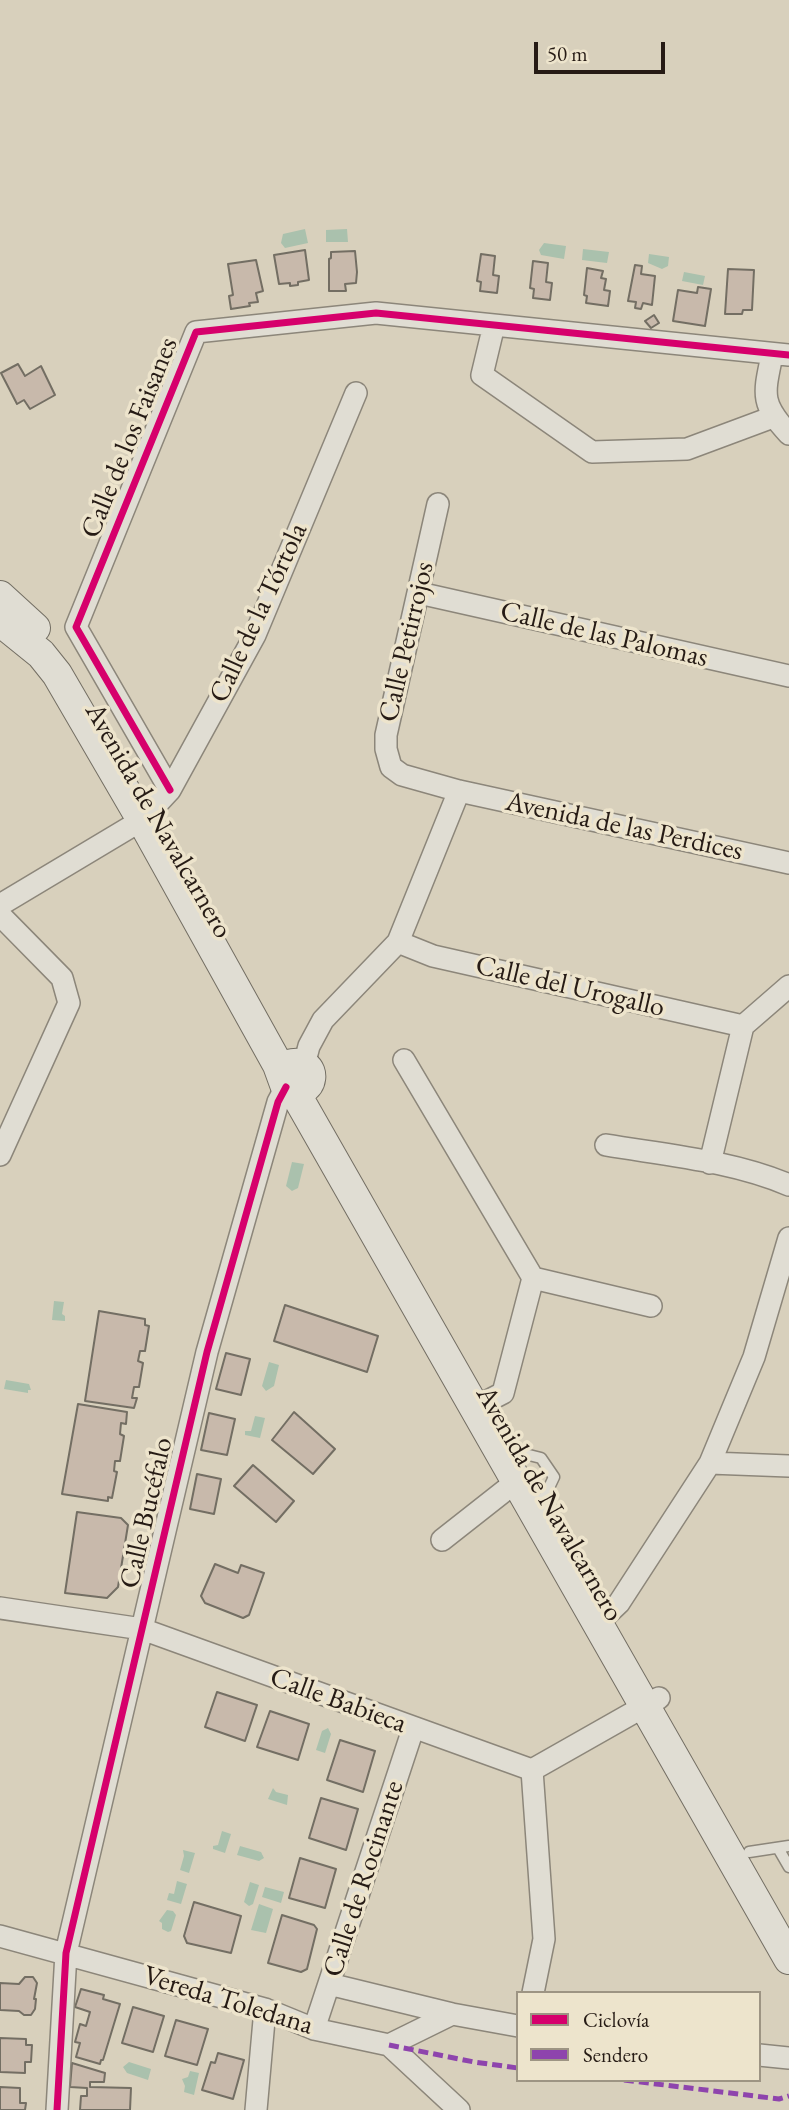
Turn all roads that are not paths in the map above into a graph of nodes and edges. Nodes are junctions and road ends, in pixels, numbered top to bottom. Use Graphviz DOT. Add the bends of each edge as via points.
graph roads {
  1 [pos="494,325"];
  2 [pos="781,355"];
  3 [pos="356,393"];
  4 [pos="773,417"];
  5 [pos="789,434"];
  6 [pos="438,504"];
  7 [pos="419,593"];
  8 [pos="0,596"];
  9 [pos="0,621"];
  10 [pos="789,676"];
  11 [pos="402,775"];
  12 [pos="459,791"];
  13 [pos="154,807"];
  14 [pos="789,863"];
  15 [pos="0,905"];
  16 [pos="0,915"];
  17 [pos="398,942"];
  18 [pos="789,986"];
  19 [pos="743,1026"];
  20 [pos="404,1060"];
  21 [pos="295,1077"];
  22 [pos="606,1145"];
  23 [pos="0,1155"];
  24 [pos="710,1163"];
  25 [pos="789,1185"];
  26 [pos="789,1238"];
  27 [pos="533,1278"];
  28 [pos="650,1306"];
  29 [pos="483,1403"];
  30 [pos="710,1463"];
  31 [pos="789,1466"];
  32 [pos="519,1467"];
  33 [pos="442,1540"];
  34 [pos="0,1608"];
  35 [pos="605,1616"];
  36 [pos="142,1629"];
  37 [pos="651,1702"];
  38 [pos="413,1729"];
  39 [pos="532,1770"];
  40 [pos="772,1848"];
  41 [pos="789,1867"];
  42 [pos="789,1924"];
  43 [pos="0,1936"];
  44 [pos="65,1952"];
  45 [pos="789,1959"];
  46 [pos="329,1984"];
  47 [pos="533,1991"];
  48 [pos="265,2009"];
  49 [pos="452,2014"];
  50 [pos="516,2026"];
  51 [pos="314,2029"];
  52 [pos="389,2045"];
  53 [pos="761,2055"];
  54 [pos="789,2058"];
  55 [pos="57,2110"];
  56 [pos="256,2110"];
  57 [pos="459,2110"];
  1 -- 2 [label="street, Calle de los Faisanes"];
  1 -- 4 [label="street" via="482,375 592,452 687,449"];
  1 -- 13 [label="street, Calle de los Faisanes" via="376,313 196,332 76,627"];
  2 -- 4 [label="street" via="764,391"];
  3 -- 13 [label="street, Calle de la Tórtola" via="255,635"];
  4 -- 5 [label="street"];
  6 -- 7 [label="street, Calle Petirrojos"];
  7 -- 10 [label="street, Calle de las Palomas"];
  7 -- 11 [label="street, Calle Petirrojos" via="386,735 391,767"];
  8 -- 13 [label="street, Avenida de Navalcarnero" via="55,646"];
  9 -- 13 [label="street, Avenida de Navalcarnero" via="41,654"];
  11 -- 12 [label="street, Avenida de las Perdices"];
  12 -- 14 [label="street, Avenida de las Perdices"];
  12 -- 17 [label="street"];
  13 -- 15 [label="street"];
  13 -- 21 [label="street, Avenida de Navalcarnero"];
  16 -- 23 [label="street" via="62,978 69,1003"];
  17 -- 19 [label="street, Calle del Urogallo" via="433,956"];
  17 -- 21 [label="street" via="323,1020"];
  18 -- 19 [label="street"];
  19 -- 24 [label="street"];
  20 -- 27 [label="street"];
  21 -- 29 [label="street, Avenida de Navalcarnero"];
  21 -- 36 [label="street, Calle Bucéfalo" via="278,1102 207,1352"];
  22 -- 24 [label="street"];
  24 -- 25 [label="street"];
  26 -- 30 [label="street" via="754,1357"];
  27 -- 28 [label="street"];
  27 -- 29 [label="street" via="503,1393"];
  29 -- 32 [label="street, Avenida de Navalcarnero"];
  30 -- 31 [label="street"];
  30 -- 35 [label="street" via="619,1602"];
  32 -- 33 [label="street, Avenida de Navalcarnero"];
  32 -- 35 [label="street, Avenida de Navalcarnero"];
  32 -- 35 [label="street, Avenida de Navalcarnero" via="545,1496"];
  34 -- 36 [label="street, Calle Babieca"];
  35 -- 37 [label="street, Avenida de Navalcarnero"];
  36 -- 38 [label="street, Calle Babieca"];
  36 -- 44 [label="street, Calle Bucéfalo"];
  37 -- 39 [label="street"];
  37 -- 40 [label="street, Avenida de Navalcarnero"];
  37 -- 45 [label="street, Avenida de Navalcarnero"];
  38 -- 39 [label="street, Calle Babieca"];
  38 -- 46 [label="street, Calle de Rocinante"];
  39 -- 47 [label="street" via="544,1939"];
  40 -- 41 [label="lane"];
  40 -- 42 [label="street, Avenida de Navalcarnero"];
  43 -- 44 [label="street, Vereda Toledana"];
  44 -- 48 [label="street, Vereda Toledana"];
  44 -- 55 [label="street, Calle Bucéfalo"];
  46 -- 49 [label="street, Vereda Toledana"];
  46 -- 51 [label="street, Calle de Rocinante"];
  48 -- 51 [label="street, Vereda Toledana"];
  48 -- 56 [label="street"];
  49 -- 50 [label="street, Vereda Toledana"];
  49 -- 52 [label="street"];
  51 -- 52 [label="street, Vereda Toledana"];
  52 -- 57 [label="street"];
  53 -- 54 [label="street"];
}
